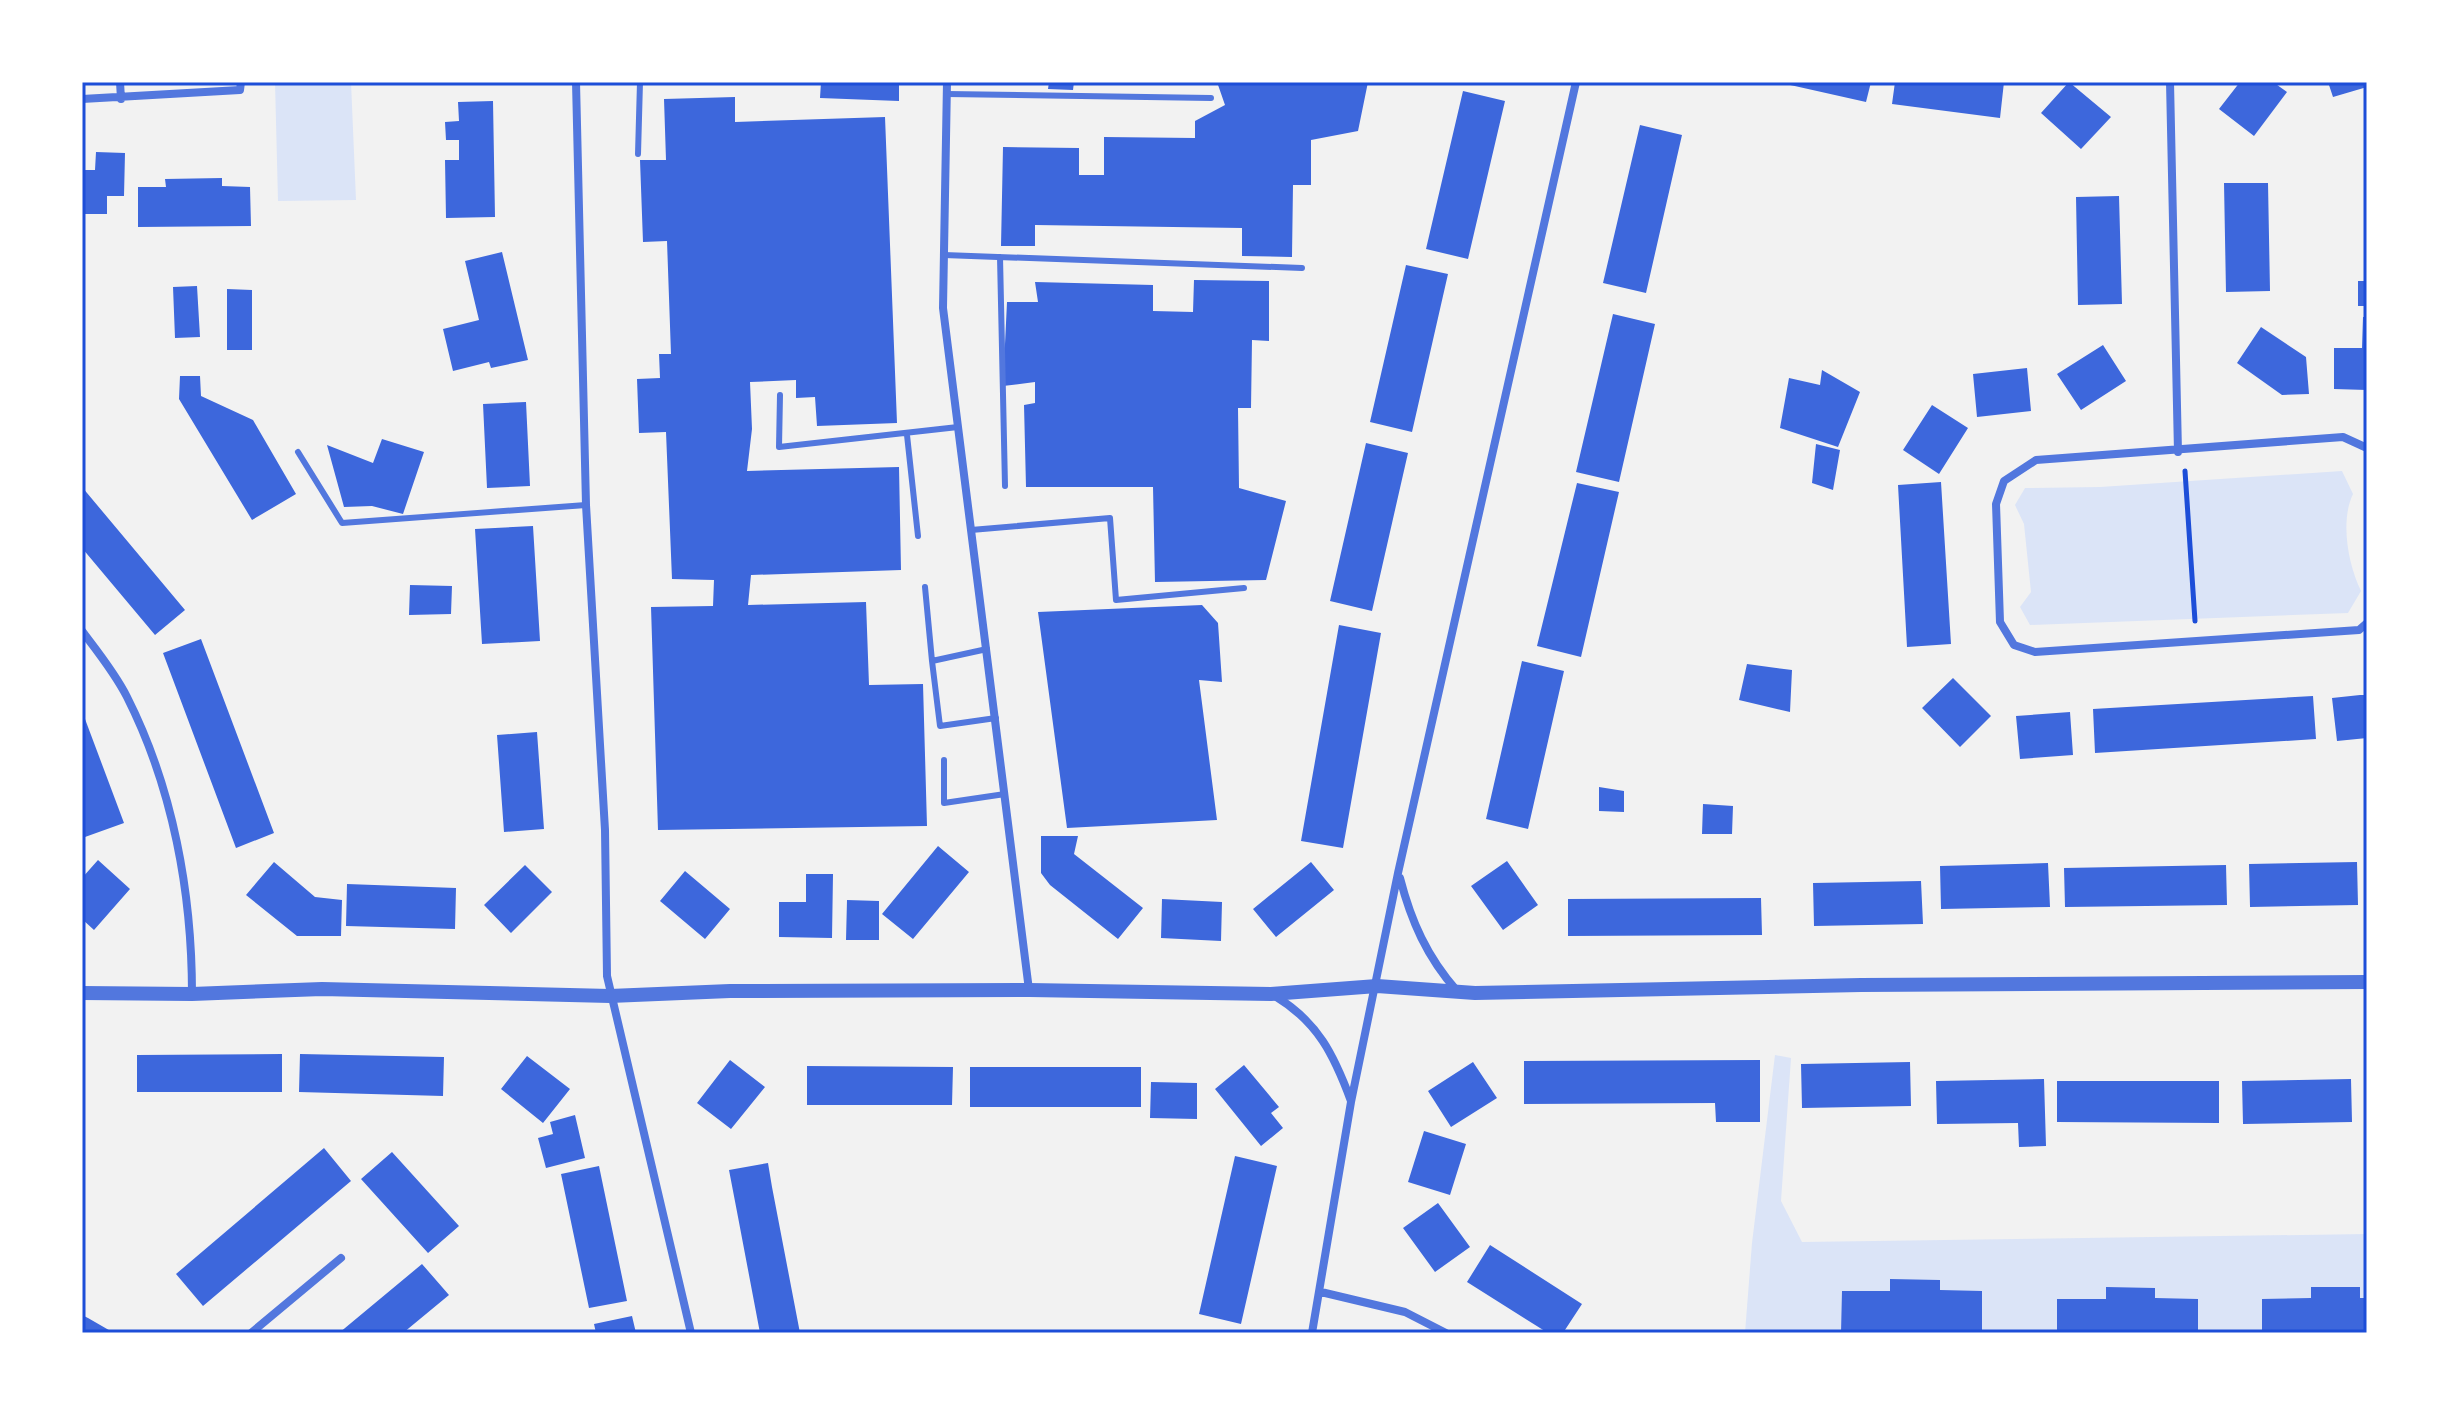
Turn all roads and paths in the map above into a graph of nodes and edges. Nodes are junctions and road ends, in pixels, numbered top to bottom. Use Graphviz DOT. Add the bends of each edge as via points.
graph roads {
  1 [pos="120,82"];
  2 [pos="241,82"];
  3 [pos="576,82"];
  4 [pos="640,82"];
  5 [pos="947,82"];
  6 [pos="1576,82"];
  7 [pos="2170,82"];
  8 [pos="947,94"];
  9 [pos="1211,98"];
  10 [pos="82,99"];
  11 [pos="121,99"];
  12 [pos="638,154"];
  13 [pos="944,255"];
  14 [pos="1000,257"];
  15 [pos="1302,268"];
  16 [pos="780,395"];
  17 [pos="958,427"];
  18 [pos="907,435"];
  19 [pos="2367,448"];
  20 [pos="298,452"];
  21 [pos="2178,452"];
  22 [pos="1005,486"];
  23 [pos="586,505"];
  24 [pos="971,530"];
  25 [pos="918,536"];
  26 [pos="925,587"];
  27 [pos="1244,588"];
  28 [pos="2367,623"];
  29 [pos="82,631"];
  30 [pos="2196,643"];
  31 [pos="987,649"];
  32 [pos="932,661"];
  33 [pos="996,718"];
  34 [pos="944,760"];
  35 [pos="1005,794"];
  36 [pos="1398,873"];
  37 [pos="2367,982"];
  38 [pos="1377,986"];
  39 [pos="1029,990"];
  40 [pos="1457,991"];
  41 [pos="82,993"];
  42 [pos="192,994"];
  43 [pos="1271,994"];
  44 [pos="610,996"];
  45 [pos="1351,1102"];
  46 [pos="341,1258"];
  47 [pos="1321,1292"];
  48 [pos="251,1333"];
  49 [pos="691,1333"];
  50 [pos="1312,1333"];
  51 [pos="1446,1333"];
  1 -- 11 [label="street"];
  2 -- 11 [label="street" via="240,90"];
  3 -- 23 [label="street"];
  4 -- 12 [label="lane"];
  5 -- 8 [label="street"];
  6 -- 36 [label="street"];
  7 -- 21 [label="street"];
  8 -- 9 [label="lane"];
  8 -- 13 [label="street"];
  10 -- 11 [label="street"];
  13 -- 14 [label="lane"];
  13 -- 17 [label="street" via="943,308"];
  14 -- 15 [label="lane"];
  14 -- 22 [label="lane"];
  16 -- 18 [label="lane" via="779,447"];
  17 -- 18 [label="lane"];
  17 -- 24 [label="street"];
  18 -- 25 [label="lane"];
  19 -- 21 [label="street" via="2343,437"];
  20 -- 23 [label="lane" via="342,523"];
  21 -- 30 [label="path" via="2186,475"];
  21 -- 30 [label="street" via="2036,460 2004,481 1996,504 2000,622 2014,645 2035,652"];
  23 -- 44 [label="street"];
  24 -- 27 [label="lane" via="1110,518 1116,600"];
  24 -- 31 [label="street"];
  26 -- 32 [label="lane"];
  28 -- 30 [label="street" via="2359,630"];
  29 -- 42 [label="street" via="126,695 163,790 186,888"];
  31 -- 32 [label="lane"];
  31 -- 33 [label="street"];
  32 -- 33 [label="lane" via="940,726"];
  33 -- 35 [label="street"];
  34 -- 35 [label="lane" via="944,803"];
  35 -- 39 [label="street"];
  36 -- 38 [label="street"];
  36 -- 40 [label="street" via="1412,922"];
  37 -- 40 [label="street"];
  38 -- 40 [label="street"];
  38 -- 43 [label="street"];
  38 -- 45 [label="street"];
  39 -- 43 [label="street"];
  39 -- 44 [label="street"];
  41 -- 42 [label="street"];
  42 -- 44 [label="street" via="322,989"];
  43 -- 45 [label="street" via="1303,1014 1320,1033"];
  44 -- 49 [label="street"];
  45 -- 47 [label="street"];
  46 -- 48 [label="street"];
  47 -- 50 [label="street"];
  47 -- 51 [label="street" via="1405,1312"];
}
